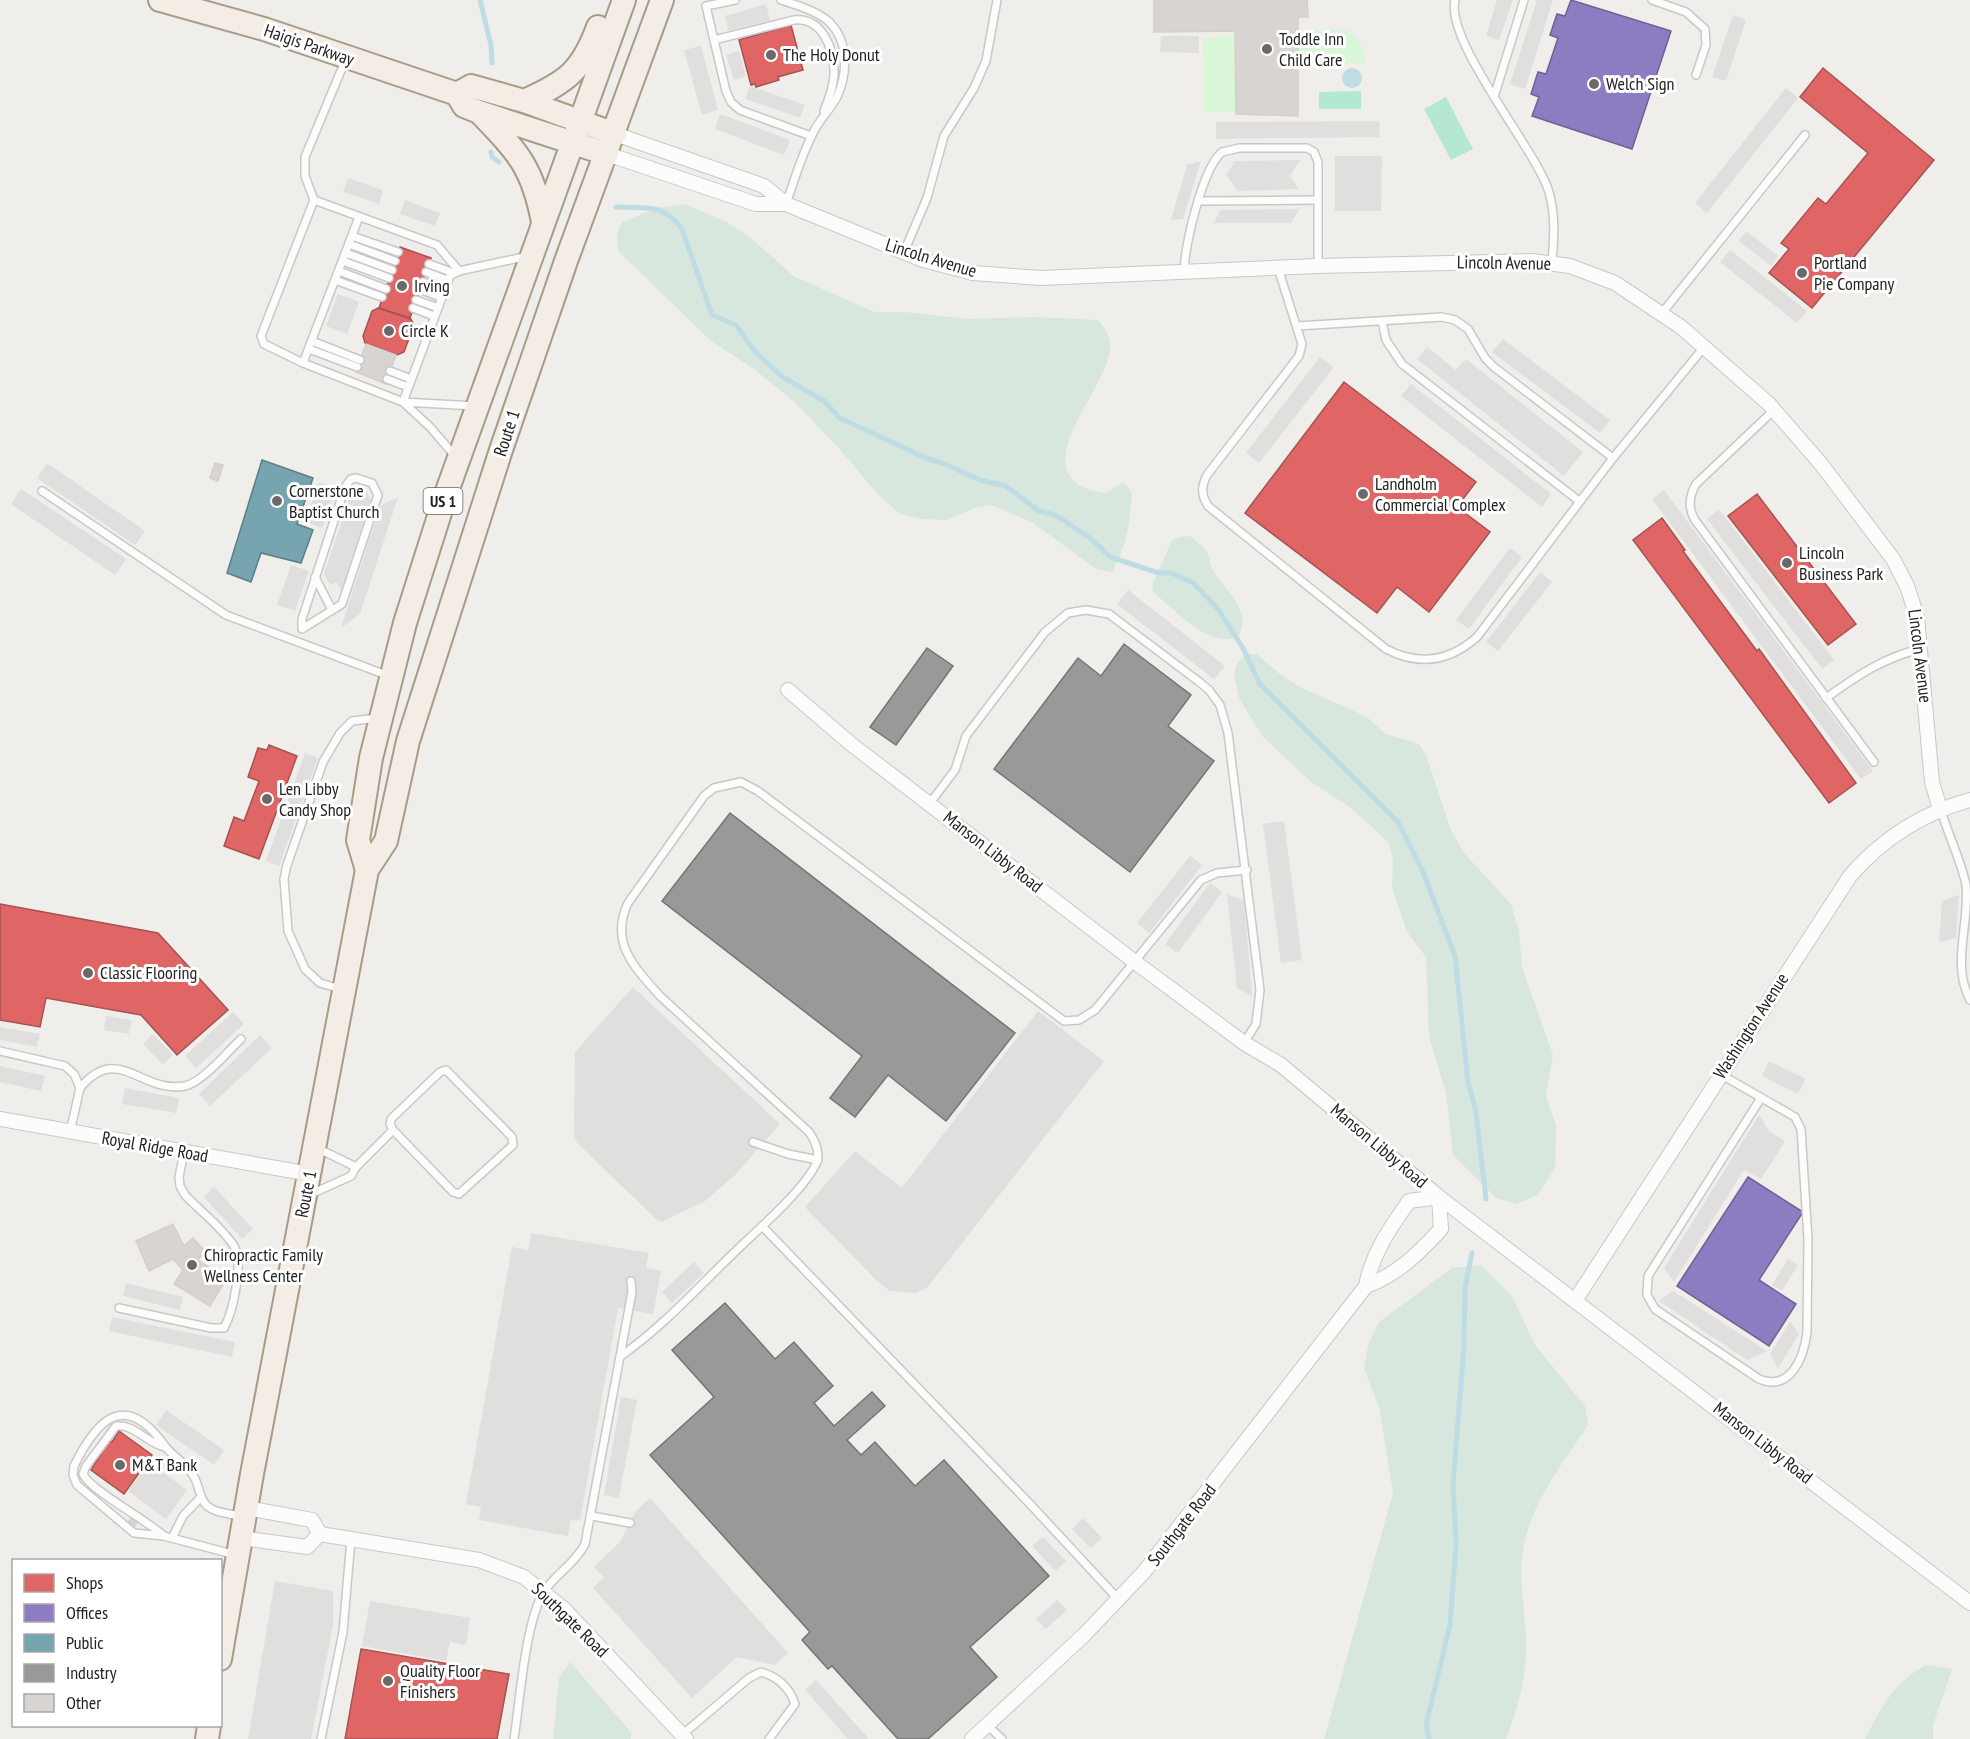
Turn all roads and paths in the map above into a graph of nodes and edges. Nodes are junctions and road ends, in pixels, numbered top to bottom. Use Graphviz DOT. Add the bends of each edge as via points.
graph roads {
  1 [pos="160,0"];
  2 [pos="608,0"];
  3 [pos="624,0"];
  4 [pos="662,0"];
  5 [pos="735,0"];
  6 [pos="781,0"];
  7 [pos="997,0"];
  8 [pos="1455,0"];
  9 [pos="1524,0"];
  10 [pos="1652,0"];
  11 [pos="705,3"];
  12 [pos="714,40"];
  13 [pos="346,59"];
  14 [pos="1696,75"];
  15 [pos="457,94"];
  16 [pos="1494,97"];
  17 [pos="524,101"];
  18 [pos="479,112"];
  19 [pos="822,120"];
  20 [pos="580,121"];
  21 [pos="1805,135"];
  22 [pos="811,136"];
  23 [pos="572,142"];
  24 [pos="611,144"];
  25 [pos="314,200"];
  26 [pos="1318,200"];
  27 [pos="1199,201"];
  28 [pos="786,204"];
  29 [pos="360,217"];
  30 [pos="543,223"];
  31 [pos="352,236"];
  32 [pos="349,244"];
  33 [pos="398,252"];
  34 [pos="904,252"];
  35 [pos="531,256"];
  36 [pos="344,257"];
  37 [pos="395,261"];
  38 [pos="1552,262"];
  39 [pos="429,264"];
  40 [pos="1318,266"];
  41 [pos="1278,268"];
  42 [pos="339,271"];
  43 [pos="426,272"];
  44 [pos="457,272"];
  45 [pos="1184,272"];
  46 [pos="391,274"];
  47 [pos="335,280"];
  48 [pos="447,280"];
  49 [pos="423,282"];
  50 [pos="386,289"];
  51 [pos="443,289"];
  52 [pos="420,290"];
  53 [pos="382,297"];
  54 [pos="440,297"];
  55 [pos="416,300"];
  56 [pos="413,308"];
  57 [pos="436,308"];
  58 [pos="1662,313"];
  59 [pos="434,316"];
  60 [pos="1382,321"];
  61 [pos="1297,326"];
  62 [pos="312,341"];
  63 [pos="1705,346"];
  64 [pos="309,349"];
  65 [pos="303,363"];
  66 [pos="390,371"];
  67 [pos="387,379"];
  68 [pos="410,383"];
  69 [pos="403,402"];
  70 [pos="478,406"];
  71 [pos="1774,410"];
  72 [pos="1613,458"];
  73 [pos="458,459"];
  74 [pos="42,491"];
  75 [pos="1579,501"];
  76 [pos="315,577"];
  77 [pos="332,610"];
  78 [pos="302,628"];
  79 [pos="296,643"];
  80 [pos="1921,649"];
  81 [pos="391,677"];
  82 [pos="788,690"];
  83 [pos="1826,698"];
  84 [pos="381,718"];
  85 [pos="1874,762"];
  86 [pos="1970,800"];
  87 [pos="930,803"];
  88 [pos="1940,809"];
  89 [pos="367,870"];
  90 [pos="1247,870"];
  91 [pos="1135,962"];
  92 [pos="344,990"];
  93 [pos="1970,1000"];
  94 [pos="241,1039"];
  95 [pos="1244,1043"];
  96 [pos="0,1051"];
  97 [pos="1720,1074"];
  98 [pos="80,1088"];
  99 [pos="1761,1098"];
  100 [pos="0,1119"];
  101 [pos="393,1130"];
  102 [pos="70,1132"];
  103 [pos="753,1142"];
  104 [pos="315,1147"];
  105 [pos="183,1152"];
  106 [pos="818,1160"];
  107 [pos="356,1167"];
  108 [pos="310,1173"];
  109 [pos="305,1197"];
  110 [pos="1439,1197"];
  111 [pos="762,1226"];
  112 [pos="631,1281"];
  113 [pos="1366,1286"];
  114 [pos="1576,1299"];
  115 [pos="119,1308"];
  116 [pos="621,1356"];
  117 [pos="165,1447"];
  118 [pos="201,1497"];
  119 [pos="592,1516"];
  120 [pos="630,1523"];
  121 [pos="243,1530"];
  122 [pos="320,1534"];
  123 [pos="168,1537"];
  124 [pos="351,1539"];
  125 [pos="544,1591"];
  126 [pos="1119,1600"];
  127 [pos="1970,1603"];
  128 [pos="222,1648"];
  129 [pos="987,1725"];
  130 [pos="684,1737"];
  131 [pos="321,1739"];
  132 [pos="514,1739"];
  133 [pos="769,1739"];
  134 [pos="972,1739"];
  135 [pos="1002,1739"];
  1 -- 13 [label="main road, Haigis Parkway" via="264,29"];
  2 -- 17 [label="main road" via="581,65 562,81"];
  3 -- 20 [label="main road, Route 1 / US 1"];
  4 -- 24 [label="main road, Route 1 / US 1"];
  5 -- 11 [label="lane"];
  6 -- 19 [label="lane" via="826,20 844,52 843,81"];
  7 -- 34 [label="lane" via="986,61 944,136 927,198"];
  8 -- 16 [label="lane" via="1461,36"];
  9 -- 16 [label="lane"];
  10 -- 14 [label="lane" via="1686,12 1705,29 1706,45"];
  11 -- 12 [label="lane"];
  12 -- 19 [label="lane" via="794,20 814,25 829,43 834,72"];
  12 -- 22 [label="lane" via="726,91 735,107"];
  13 -- 15 [label="main road, Haigis Parkway"];
  13 -- 25 [label="lane" via="305,157 305,176"];
  15 -- 17 [label="main road, Haigis Parkway" via="471,86"];
  15 -- 18 [label="main road, Haigis Parkway" via="464,105"];
  16 -- 38 [label="lane" via="1548,190 1554,223"];
  17 -- 20 [label="main road, Haigis Parkway"];
  18 -- 23 [label="main road, Haigis Parkway"];
  18 -- 30 [label="main road" via="526,166"];
  19 -- 22 [label="lane"];
  20 -- 23 [label="main road, Route 1 / US 1"];
  20 -- 24 [label="main road, Haigis Parkway"];
  21 -- 58 [label="lane"];
  22 -- 28 [label="lane"];
  23 -- 24 [label="main road, Haigis Parkway"];
  23 -- 30 [label="main road, Route 1 / US 1"];
  24 -- 28 [label="street, Lincoln Avenue" via="756,204"];
  24 -- 28 [label="street, Lincoln Avenue" via="765,186"];
  24 -- 89 [label="main road, Route 1 / US 1" via="566,261 424,687 386,841"];
  25 -- 29 [label="lane"];
  25 -- 65 [label="lane" via="261,336 270,349"];
  26 -- 27 [label="lane"];
  26 -- 27 [label="lane" via="1318,162 1312,150 1239,148 1216,156"];
  26 -- 40 [label="lane"];
  27 -- 45 [label="lane"];
  28 -- 34 [label="street, Lincoln Avenue"];
  29 -- 31 [label="lane"];
  29 -- 44 [label="lane" via="437,245"];
  30 -- 35 [label="main road, Route 1 / US 1"];
  31 -- 32 [label="lane"];
  31 -- 33 [label="lane"];
  32 -- 36 [label="lane"];
  32 -- 37 [label="lane"];
  34 -- 45 [label="street, Lincoln Avenue" via="962,271 1011,278"];
  35 -- 44 [label="lane"];
  35 -- 70 [label="main road, Route 1 / US 1"];
  36 -- 42 [label="lane"];
  36 -- 46 [label="lane"];
  38 -- 40 [label="street, Lincoln Avenue"];
  38 -- 58 [label="street, Lincoln Avenue" via="1615,283"];
  39 -- 44 [label="lane"];
  40 -- 41 [label="street, Lincoln Avenue"];
  41 -- 45 [label="street, Lincoln Avenue"];
  41 -- 61 [label="lane"];
  42 -- 47 [label="lane"];
  42 -- 50 [label="lane"];
  43 -- 48 [label="lane"];
  44 -- 48 [label="lane"];
  47 -- 53 [label="lane"];
  47 -- 62 [label="lane"];
  48 -- 51 [label="lane"];
  49 -- 51 [label="lane"];
  51 -- 54 [label="lane"];
  52 -- 54 [label="lane"];
  54 -- 57 [label="lane"];
  55 -- 57 [label="lane"];
  56 -- 59 [label="lane"];
  57 -- 59 [label="lane"];
  58 -- 63 [label="street, Lincoln Avenue"];
  59 -- 68 [label="lane"];
  60 -- 61 [label="lane"];
  60 -- 72 [label="lane" via="1422,316 1455,320 1468,329 1494,367"];
  60 -- 75 [label="lane" via="1386,340 1402,364"];
  61 -- 75 [label="lane" via="1302,344 1299,356 1207,475 1202,492 1208,506 1386,649 1431,660 1447,658 1465,648"];
  62 -- 64 [label="lane"];
  62 -- 64 [label="lane" via="359,363"];
  63 -- 71 [label="street, Lincoln Avenue"];
  63 -- 72 [label="lane"];
  64 -- 65 [label="lane"];
  65 -- 69 [label="lane"];
  66 -- 68 [label="lane"];
  67 -- 68 [label="lane"];
  68 -- 69 [label="lane"];
  69 -- 70 [label="lane"];
  69 -- 73 [label="lane"];
  70 -- 73 [label="main road, Route 1 / US 1"];
  71 -- 80 [label="street, Lincoln Avenue" via="1821,464 1893,559 1912,598"];
  71 -- 83 [label="lane" via="1696,484 1690,508"];
  72 -- 75 [label="lane"];
  73 -- 81 [label="main road, Route 1 / US 1"];
  74 -- 79 [label="lane" via="210,606"];
  76 -- 77 [label="lane"];
  76 -- 77 [label="lane" via="347,483 356,478 372,483 378,491 377,502 342,604"];
  76 -- 78 [label="lane"];
  77 -- 78 [label="lane"];
  78 -- 79 [label="lane"];
  79 -- 81 [label="lane"];
  80 -- 83 [label="lane" via="1883,661"];
  80 -- 88 [label="street, Lincoln Avenue" via="1932,782"];
  81 -- 84 [label="main road, Route 1 / US 1"];
  82 -- 87 [label="street, Manson Libby Road" via="851,744"];
  83 -- 85 [label="lane"];
  84 -- 89 [label="main road, Route 1 / US 1" via="358,840"];
  84 -- 92 [label="lane" via="352,721 332,746 308,800 284,879 288,931 305,969 320,983"];
  86 -- 88 [label="street, Washington Avenue"];
  87 -- 90 [label="lane" via="955,770 966,736 1045,632 1068,613 1099,611 1109,614 1198,681 1220,705 1232,751"];
  87 -- 91 [label="street, Manson Libby Road"];
  88 -- 93 [label="lane" via="1967,886 1962,964"];
  88 -- 97 [label="street, Washington Avenue" via="1883,843 1850,876"];
  89 -- 92 [label="main road, Route 1 / US 1"];
  90 -- 91 [label="lane" via="1217,873 1201,880"];
  90 -- 95 [label="lane" via="1260,990 1256,1024"];
  91 -- 95 [label="street, Manson Libby Road"];
  91 -- 106 [label="lane" via="1095,1010 1079,1020 1059,1020 758,791 741,782 714,788 704,796 628,903 621,917 622,942 639,972 661,997 809,1132"];
  92 -- 104 [label="main road, Route 1 / US 1"];
  94 -- 98 [label="lane" via="185,1086 169,1086 121,1069 105,1068 97,1070"];
  95 -- 110 [label="street, Manson Libby Road" via="1281,1065"];
  96 -- 98 [label="lane" via="65,1066"];
  97 -- 99 [label="lane"];
  97 -- 114 [label="street, Washington Avenue"];
  98 -- 102 [label="lane"];
  99 -- 99 [label="lane" via="1648,1276 1647,1295 1655,1309 1759,1379 1774,1384 1787,1378 1805,1346 1808,1239 1801,1129 1795,1117"];
  100 -- 102 [label="street, Royal Ridge Road"];
  101 -- 101 [label="lane" via="456,1194 462,1193 513,1145 512,1137 446,1070 391,1119"];
  101 -- 107 [label="lane"];
  102 -- 105 [label="street, Royal Ridge Road"];
  103 -- 106 [label="lane"];
  104 -- 107 [label="lane"];
  104 -- 108 [label="main road, Route 1 / US 1"];
  105 -- 108 [label="street, Royal Ridge Road"];
  105 -- 115 [label="lane" via="180,1186 236,1250 237,1275 228,1320 224,1328 211,1328"];
  106 -- 111 [label="lane"];
  107 -- 109 [label="lane" via="351,1176"];
  108 -- 109 [label="main road, Route 1 / US 1"];
  109 -- 121 [label="main road, Route 1 / US 1"];
  110 -- 113 [label="street, Southgate Road" via="1408,1201 1370,1267"];
  110 -- 113 [label="street, Southgate Road" via="1441,1229 1387,1279"];
  110 -- 114 [label="street, Manson Libby Road"];
  111 -- 116 [label="lane" via="645,1339"];
  111 -- 126 [label="lane"];
  112 -- 116 [label="lane"];
  113 -- 126 [label="street, Southgate Road" via="1175,1534"];
  114 -- 127 [label="street, Manson Libby Road"];
  116 -- 119 [label="lane"];
  117 -- 118 [label="lane" via="195,1477"];
  117 -- 123 [label="lane" via="124,1425 116,1426 83,1471 93,1485"];
  117 -- 123 [label="lane" via="161,1438 128,1415 112,1416 76,1460 73,1475 83,1492 134,1533"];
  118 -- 121 [label="lane"];
  118 -- 123 [label="lane"];
  119 -- 120 [label="lane"];
  119 -- 125 [label="lane" via="579,1556"];
  121 -- 122 [label="street" via="307,1547"];
  121 -- 122 [label="street, Southgate Road" via="312,1520"];
  121 -- 123 [label="lane"];
  121 -- 128 [label="main road, Route 1 / US 1"];
  122 -- 124 [label="street, Southgate Road"];
  124 -- 125 [label="street, Southgate Road" via="479,1560 518,1574"];
  124 -- 131 [label="lane" via="344,1622"];
  125 -- 130 [label="street, Southgate Road"];
  125 -- 132 [label="lane" via="527,1646"];
  126 -- 129 [label="street, Southgate Road"];
  129 -- 134 [label="street, Southgate Road"];
  129 -- 135 [label="lane"];
  130 -- 133 [label="lane" via="749,1678 761,1672 783,1683 795,1704"];
}
